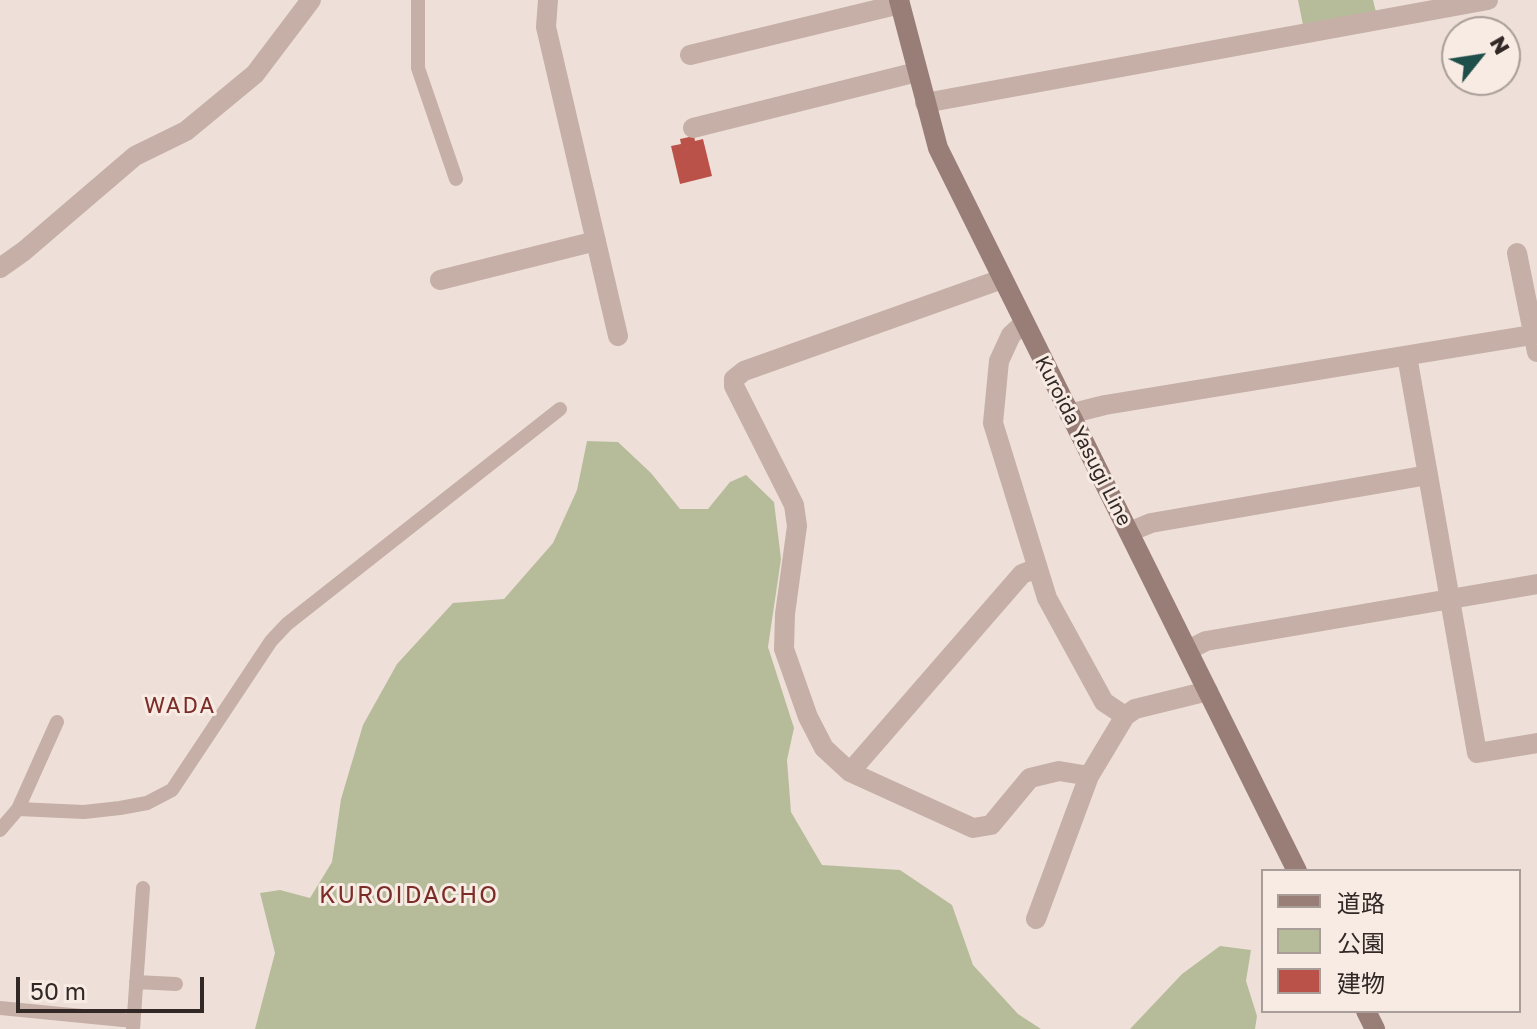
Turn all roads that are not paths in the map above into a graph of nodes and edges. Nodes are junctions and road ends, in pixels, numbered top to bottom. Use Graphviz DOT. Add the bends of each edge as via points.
graph roads {
  1 [pos="311,0"];
  2 [pos="418,0"];
  3 [pos="548,0"];
  4 [pos="1488,0"];
  5 [pos="899,2"];
  6 [pos="690,55"];
  7 [pos="917,72"];
  8 [pos="925,103"];
  9 [pos="693,128"];
  10 [pos="456,179"];
  11 [pos="596,241"];
  12 [pos="1517,253"];
  13 [pos="0,268"];
  14 [pos="1002,279"];
  15 [pos="440,280"];
  16 [pos="1024,323"];
  17 [pos="618,336"];
  18 [pos="1536,340"];
  19 [pos="1407,356"];
  20 [pos="560,409"];
  21 [pos="1069,414"];
  22 [pos="1428,475"];
  23 [pos="1129,532"];
  24 [pos="1037,568"];
  25 [pos="1537,584"];
  26 [pos="1450,599"];
  27 [pos="1188,650"];
  28 [pos="1208,691"];
  29 [pos="1125,716"];
  30 [pos="57,722"];
  31 [pos="1537,743"];
  32 [pos="850,772"];
  33 [pos="1089,776"];
  34 [pos="18,809"];
  35 [pos="0,830"];
  36 [pos="1296,869"];
  37 [pos="143,888"];
  38 [pos="1036,919"];
  39 [pos="136,982"];
  40 [pos="176,984"];
  41 [pos="0,1008"];
  42 [pos="133,1025"];
  1 -- 13 [label="street" via="255,74 186,131 135,156"];
  2 -- 10 [label="lane" via="418,68"];
  3 -- 11 [label="street" via="546,27"];
  4 -- 8 [label="street"];
  5 -- 6 [label="street"];
  5 -- 7 [label="main road, Kuroida Yasugi Line"];
  7 -- 8 [label="main road, Kuroida Yasugi Line"];
  7 -- 9 [label="street"];
  8 -- 14 [label="main road, Kuroida Yasugi Line" via="938,148"];
  11 -- 15 [label="street"];
  11 -- 17 [label="street"];
  12 -- 18 [label="street"];
  14 -- 16 [label="main road, Kuroida Yasugi Line"];
  14 -- 32 [label="street" via="734,379 736,393 794,505 797,526 784,649 824,748"];
  16 -- 21 [label="main road, Kuroida Yasugi Line"];
  16 -- 24 [label="street" via="1011,335 999,361 993,423"];
  18 -- 19 [label="street"];
  19 -- 21 [label="street"];
  19 -- 22 [label="street"];
  20 -- 34 [label="lane" via="287,624 172,790 147,803 108,810"];
  21 -- 23 [label="main road, Kuroida Yasugi Line"];
  22 -- 23 [label="street" via="1151,523"];
  22 -- 26 [label="street"];
  23 -- 27 [label="main road, Kuroida Yasugi Line"];
  24 -- 29 [label="street" via="1047,598 1104,702"];
  24 -- 32 [label="street" via="1022,574"];
  25 -- 26 [label="street"];
  26 -- 27 [label="street" via="1206,641"];
  26 -- 31 [label="street" via="1477,753"];
  27 -- 28 [label="main road, Kuroida Yasugi Line"];
  28 -- 29 [label="street"];
  28 -- 36 [label="main road, Kuroida Yasugi Line"];
  29 -- 33 [label="street"];
  30 -- 34 [label="lane"];
  32 -- 33 [label="street" via="973,828 991,825 1030,778 1059,771"];
  33 -- 38 [label="street"];
  34 -- 35 [label="lane"];
  37 -- 39 [label="lane"];
  39 -- 40 [label="lane"];
  39 -- 42 [label="lane"];
  41 -- 42 [label="lane"];
}
